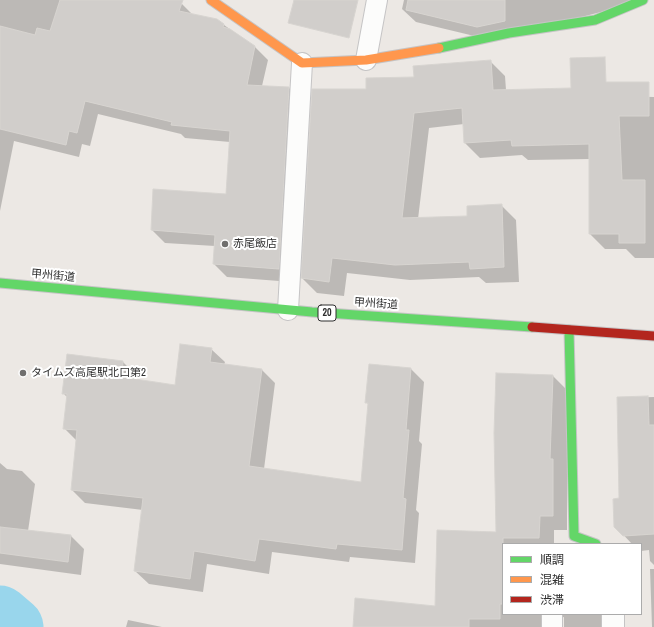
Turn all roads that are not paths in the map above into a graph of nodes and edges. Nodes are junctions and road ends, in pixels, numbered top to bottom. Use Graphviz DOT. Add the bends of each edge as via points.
graph roads {
  1 [pos="211,0"];
  2 [pos="377,0"];
  3 [pos="643,0"];
  4 [pos="366,60"];
  5 [pos="302,63"];
  6 [pos="0,283"];
  7 [pos="288,310"];
  8 [pos="569,330"];
  9 [pos="654,336"];
  10 [pos="568,540"];
  11 [pos="589,543"];
  12 [pos="552,615"];
  13 [pos="613,615"];
  14 [pos="552,627"];
  15 [pos="613,627"];
  1 -- 5 [label="main road"];
  2 -- 4 [label="lane"];
  3 -- 4 [label="main road" via="596,20 509,33"];
  4 -- 5 [label="main road"];
  5 -- 7 [label="lane"];
  6 -- 7 [label="main road, 甲州街道 / 20"];
  7 -- 8 [label="main road, 甲州街道 / 20"];
  8 -- 9 [label="main road, 甲州街道 / 20"];
  8 -- 10 [label="main road"];
  10 -- 11 [label="main road"];
  12 -- 14 [label="lane"];
  13 -- 15 [label="street"];
}
